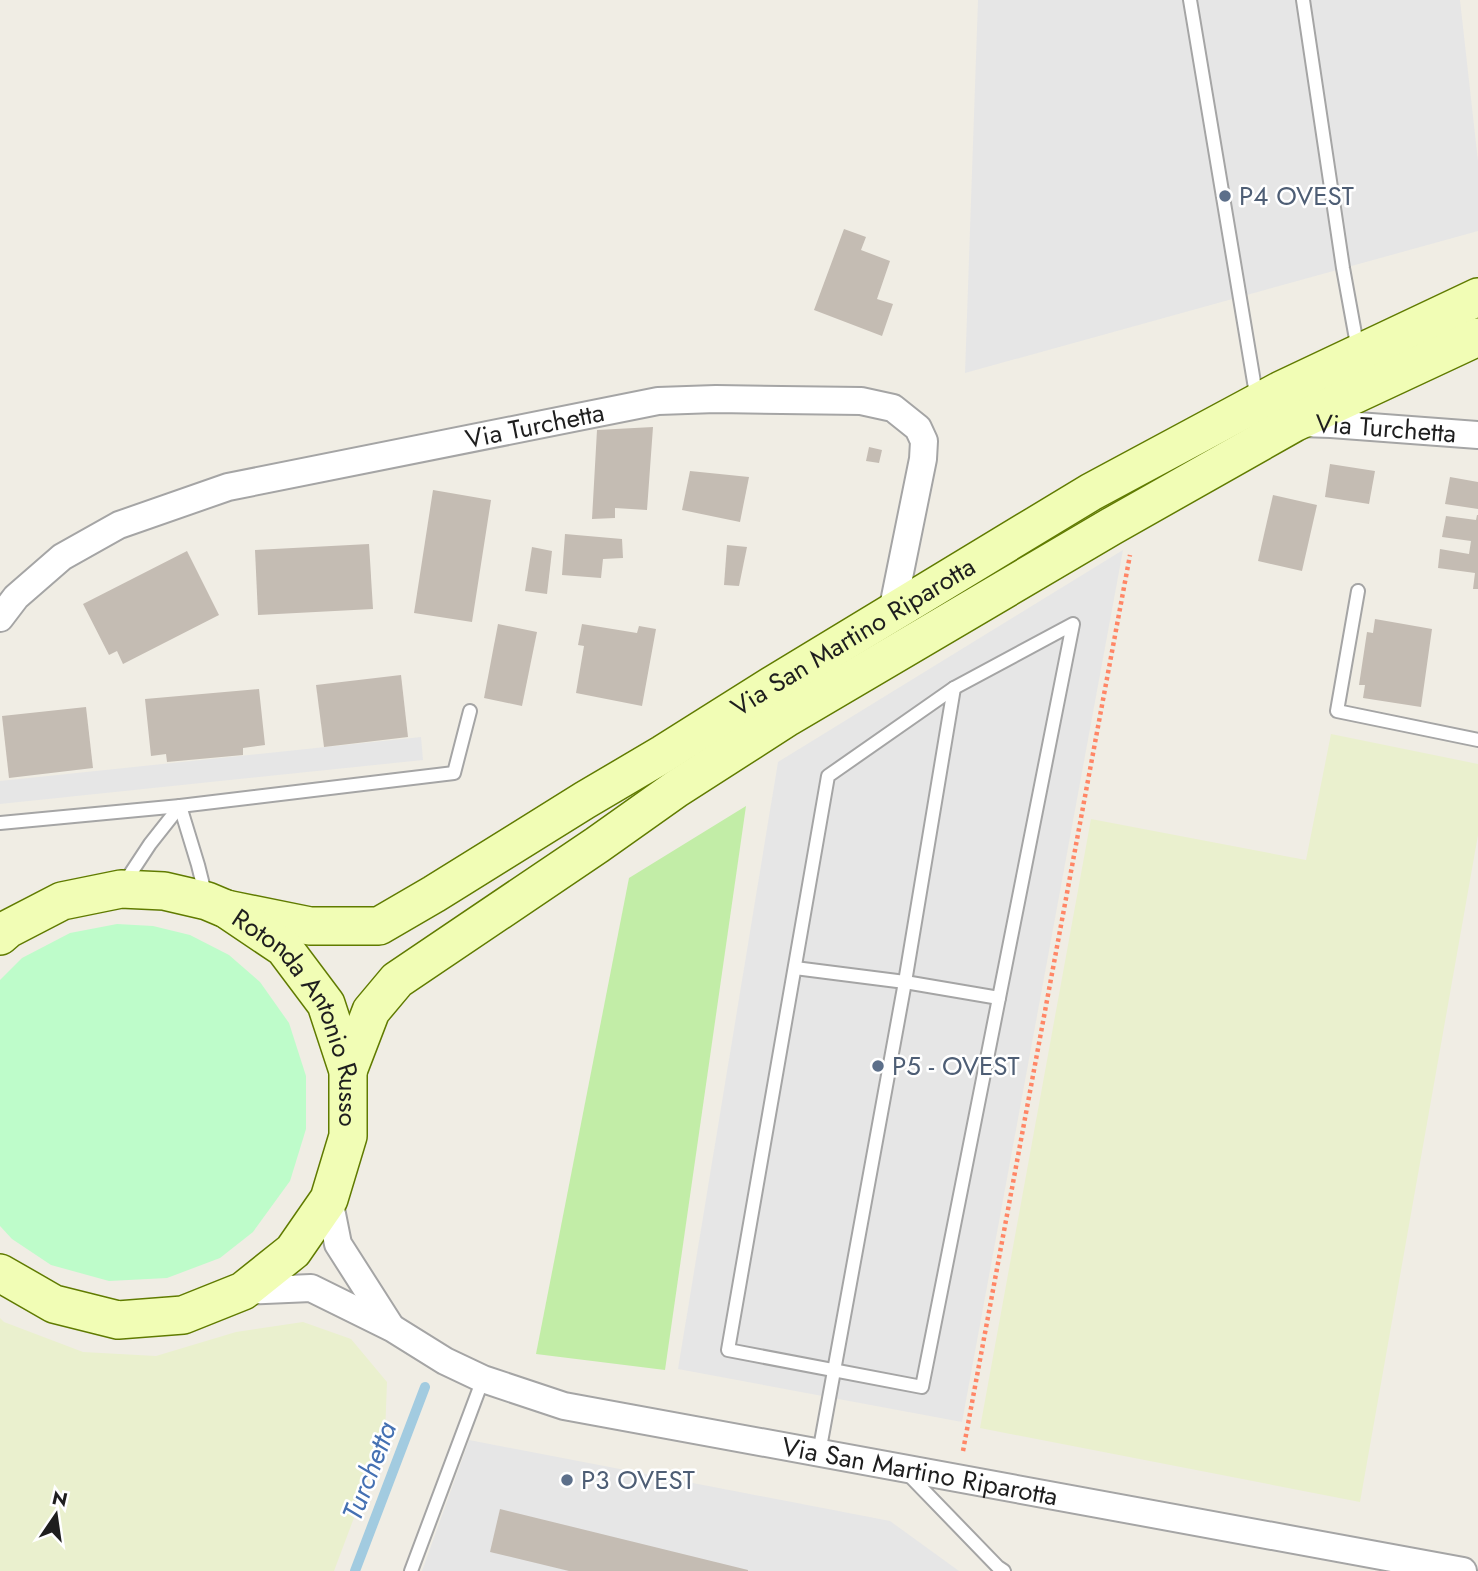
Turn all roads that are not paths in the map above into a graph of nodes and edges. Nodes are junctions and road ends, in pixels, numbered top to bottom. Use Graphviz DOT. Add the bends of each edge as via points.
graph roads {
  1 [pos="1190,0"];
  2 [pos="1303,0"];
  3 [pos="1478,297"];
  4 [pos="1478,337"];
  5 [pos="1358,354"];
  6 [pos="1257,403"];
  7 [pos="1294,423"];
  8 [pos="1478,435"];
  9 [pos="1358,591"];
  10 [pos="892,612"];
  11 [pos="0,618"];
  12 [pos="954,688"];
  13 [pos="470,711"];
  14 [pos="1478,740"];
  15 [pos="180,806"];
  16 [pos="0,823"];
  17 [pos="121,889"];
  18 [pos="216,905"];
  19 [pos="3,931"];
  20 [pos="795,968"];
  21 [pos="905,982"];
  22 [pos="999,998"];
  23 [pos="348,1071"];
  24 [pos="329,1199"];
  25 [pos="0,1273"];
  26 [pos="243,1291"];
  27 [pos="392,1328"];
  28 [pos="834,1370"];
  29 [pos="483,1379"];
  30 [pos="819,1452"];
  31 [pos="903,1469"];
  32 [pos="1000,1570"];
  33 [pos="411,1571"];
  34 [pos="1463,1571"];
  1 -- 6 [label="lane"];
  2 -- 5 [label="lane"];
  3 -- 5 [label="street, Via San Martino Riparotta"];
  4 -- 7 [label="street, Via San Martino Riparotta"];
  5 -- 6 [label="street, Via San Martino Riparotta"];
  6 -- 10 [label="street, Via San Martino Riparotta" via="1091,492"];
  7 -- 8 [label="street, Via Turchetta"];
  7 -- 23 [label="street, Via San Martino Riparotta" via="789,717 397,980 371,1012"];
  9 -- 14 [label="lane" via="1337,711"];
  10 -- 11 [label="street, Via Turchetta" via="923,459 924,441 918,428 893,408 861,401 716,399 658,401 228,487 119,525 62,557 16,597"];
  10 -- 18 [label="street, Via San Martino Riparotta" via="379,926 310,926"];
  12 -- 20 [label="lane" via="828,776"];
  12 -- 21 [label="lane"];
  12 -- 22 [label="lane" via="1073,624"];
  13 -- 15 [label="lane" via="454,773"];
  15 -- 16 [label="lane"];
  15 -- 17 [label="lane"];
  15 -- 18 [label="lane"];
  17 -- 18 [label="street, Rotonda Antonio Russo" via="164,891"];
  17 -- 19 [label="street, Rotonda Antonio Russo" via="62,901"];
  18 -- 23 [label="street, Rotonda Antonio Russo" via="284,948 326,1004"];
  20 -- 21 [label="lane"];
  20 -- 28 [label="lane" via="728,1350"];
  21 -- 22 [label="lane"];
  21 -- 28 [label="lane"];
  22 -- 28 [label="lane" via="922,1387"];
  23 -- 24 [label="street, Rotonda Antonio Russo" via="348,1136"];
  24 -- 26 [label="street, Rotonda Antonio Russo" via="293,1251"];
  24 -- 27 [label="street, Via San Martino Riparotta" via="338,1244"];
  25 -- 26 [label="street, Rotonda Antonio Russo" via="54,1304 118,1320 183,1315"];
  26 -- 27 [label="street, Via San Martino Riparotta" via="311,1288"];
  27 -- 29 [label="street, Via San Martino Riparotta"];
  28 -- 30 [label="lane"];
  29 -- 30 [label="street, Via San Martino Riparotta" via="564,1406"];
  29 -- 33 [label="lane"];
  30 -- 31 [label="street, Via San Martino Riparotta"];
  31 -- 32 [label="lane"];
  31 -- 34 [label="street, Via San Martino Riparotta"];
}
